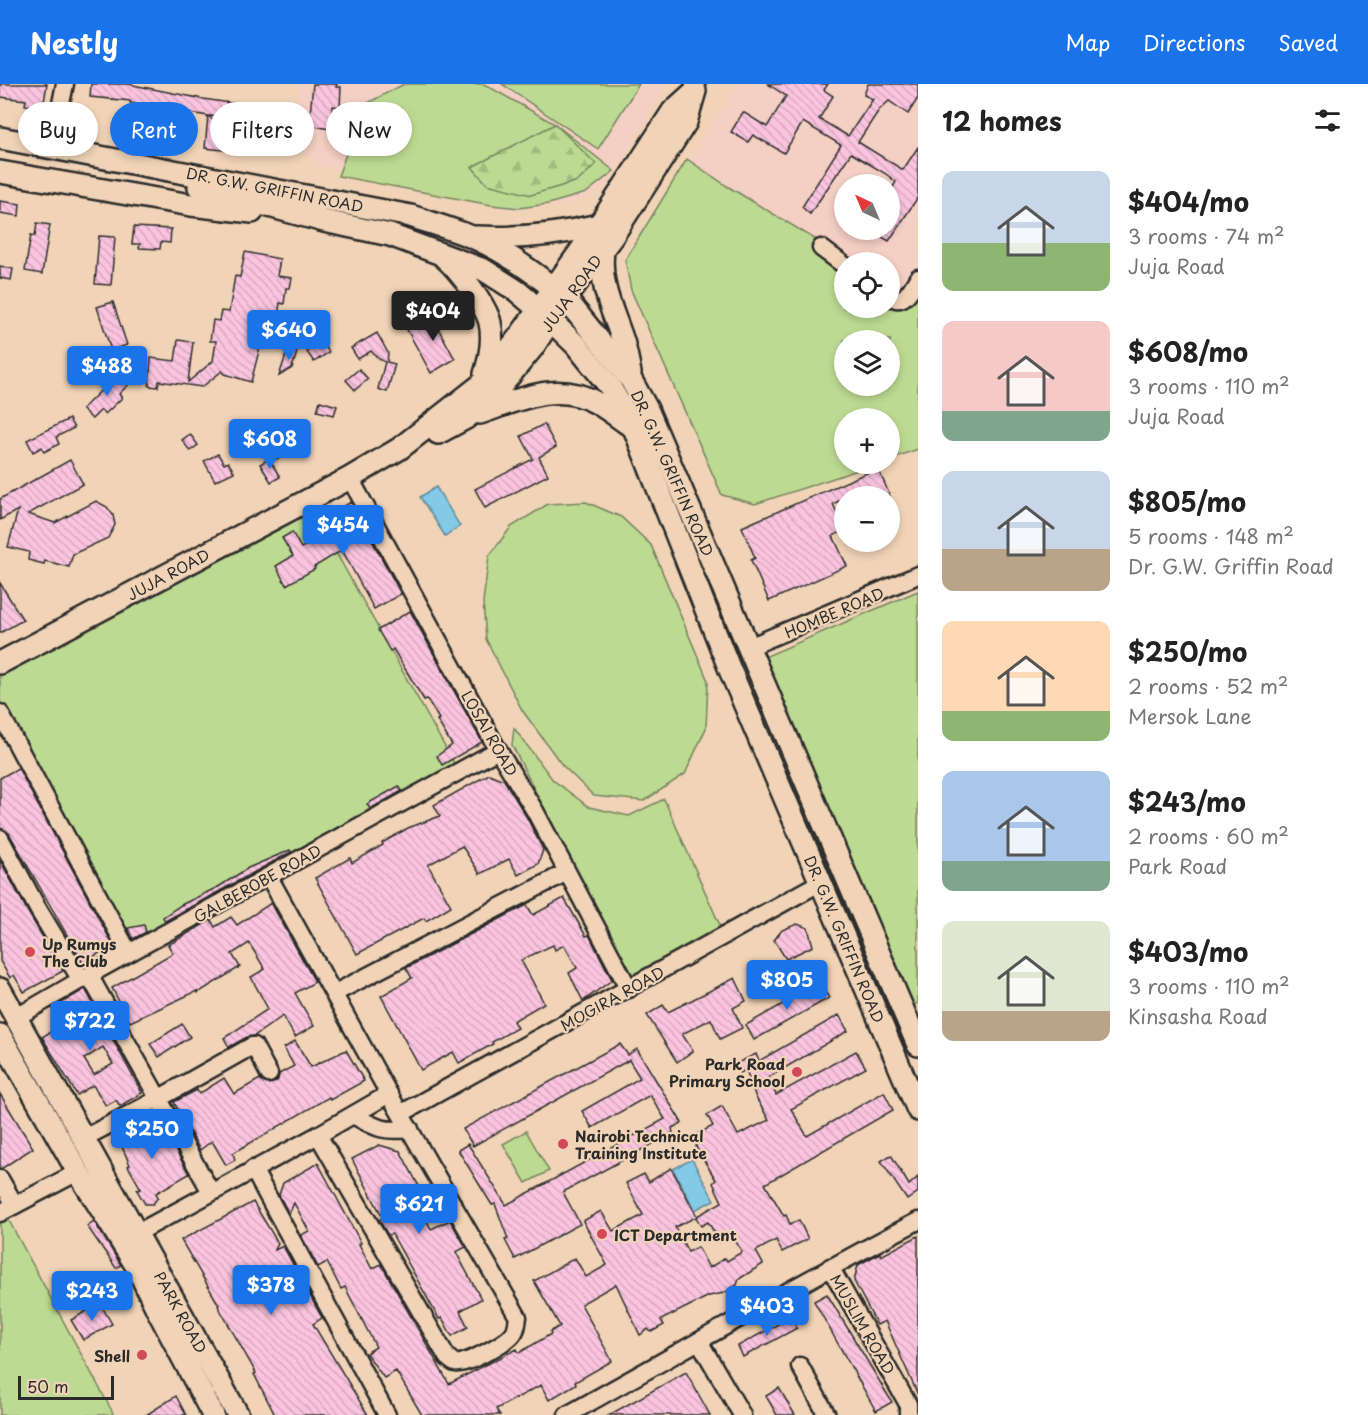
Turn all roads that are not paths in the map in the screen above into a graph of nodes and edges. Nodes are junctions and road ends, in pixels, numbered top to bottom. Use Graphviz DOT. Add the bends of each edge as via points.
graph roads {
  1 [pos="65,84"];
  2 [pos="697,88"];
  3 [pos="61,102"];
  4 [pos="0,138"];
  5 [pos="18,141"];
  6 [pos="0,152"];
  7 [pos="98,156"];
  8 [pos="0,172"];
  9 [pos="195,186"];
  10 [pos="329,199"];
  11 [pos="324,221"];
  12 [pos="599,225"];
  13 [pos="473,237"];
  14 [pos="821,248"];
  15 [pos="603,250"];
  16 [pos="439,252"];
  17 [pos="834,258"];
  18 [pos="918,278"];
  19 [pos="559,293"];
  20 [pos="900,300"];
  21 [pos="545,315"];
  22 [pos="631,380"];
  23 [pos="482,384"];
  24 [pos="466,418"];
  25 [pos="634,428"];
  26 [pos="399,449"];
  27 [pos="350,478"];
  28 [pos="918,575"];
  29 [pos="749,647"];
  30 [pos="0,663"];
  31 [pos="0,713"];
  32 [pos="498,750"];
  33 [pos="0,838"];
  34 [pos="567,872"];
  35 [pos="269,877"];
  36 [pos="821,882"];
  37 [pos="129,953"];
  38 [pos="85,978"];
  39 [pos="0,988"];
  40 [pos="628,989"];
  41 [pos="335,993"];
  42 [pos="17,1017"];
  43 [pos="0,1035"];
  44 [pos="918,1045"];
  45 [pos="269,1074"];
  46 [pos="389,1094"];
  47 [pos="158,1099"];
  48 [pos="918,1110"];
  49 [pos="402,1113"];
  50 [pos="353,1115"];
  51 [pos="410,1129"];
  52 [pos="318,1135"];
  53 [pos="84,1138"];
  54 [pos="254,1169"];
  55 [pos="78,1172"];
  56 [pos="0,1179"];
  57 [pos="212,1192"];
  58 [pos="8,1209"];
  59 [pos="918,1221"];
  60 [pos="137,1233"];
  61 [pos="830,1267"];
  62 [pos="699,1341"];
  63 [pos="800,1366"];
  64 [pos="216,1376"];
  65 [pos="197,1386"];
  66 [pos="213,1415"];
  67 [pos="238,1415"];
  68 [pos="387,1415"];
  69 [pos="567,1415"];
  70 [pos="742,1415"];
  71 [pos="827,1415"];
  72 [pos="908,1415"];
  1 -- 3 [label="street"];
  2 -- 12 [label="main road, JUJA ROAD" via="673,111"];
  2 -- 15 [label="main road, JUJA ROAD" via="686,122"];
  4 -- 5 [label="main road, DR. G.W. GRIFFIN ROAD"];
  6 -- 9 [label="main road"];
  7 -- 10 [label="main road, DR. G.W. GRIFFIN ROAD"];
  8 -- 11 [label="main road, DR. G.W. GRIFFIN ROAD" via="191,205"];
  9 -- 10 [label="main road"];
  9 -- 11 [label="main road, DR. G.W. GRIFFIN ROAD"];
  10 -- 13 [label="main road, DR. G.W. GRIFFIN ROAD" via="411,216"];
  11 -- 16 [label="main road, DR. G.W. GRIFFIN ROAD" via="390,235"];
  12 -- 13 [label="main road" via="526,238"];
  12 -- 19 [label="main road, JUJA ROAD"];
  13 -- 19 [label="main road, DR. G.W. GRIFFIN ROAD"];
  14 -- 17 [label="street"];
  15 -- 19 [label="main road, JUJA ROAD"];
  15 -- 22 [label="main road" via="604,289 623,342"];
  16 -- 21 [label="main road, DR. G.W. GRIFFIN ROAD" via="484,270"];
  16 -- 23 [label="main road" via="455,266 490,321 491,353"];
  18 -- 20 [label="street"];
  19 -- 21 [label="main road, JUJA ROAD"];
  19 -- 22 [label="main road, DR. G.W. GRIFFIN ROAD"];
  21 -- 23 [label="main road, JUJA ROAD"];
  21 -- 24 [label="main road, JUJA ROAD" via="509,380"];
  21 -- 25 [label="main road, DR. G.W. GRIFFIN ROAD" via="610,387"];
  22 -- 29 [label="main road, DR. G.W. GRIFFIN ROAD"];
  23 -- 26 [label="main road, JUJA ROAD"];
  24 -- 25 [label="main road" via="538,393 560,391 579,394 597,403"];
  24 -- 26 [label="main road, JUJA ROAD"];
  25 -- 36 [label="main road, DR. G.W. GRIFFIN ROAD" via="730,670"];
  26 -- 27 [label="main road, JUJA ROAD"];
  27 -- 30 [label="main road, JUJA ROAD"];
  27 -- 32 [label="street, LOSAI ROAD"];
  28 -- 29 [label="street, HOMBE ROAD"];
  29 -- 44 [label="main road, DR. G.W. GRIFFIN ROAD"];
  31 -- 37 [label="street"];
  32 -- 34 [label="street, LOSAI ROAD"];
  32 -- 35 [label="street, GALBEROBE ROAD"];
  33 -- 38 [label="street" via="38,909"];
  34 -- 40 [label="street, LOSAI ROAD"];
  34 -- 41 [label="street"];
  35 -- 37 [label="street, GALBEROBE ROAD"];
  35 -- 41 [label="street"];
  36 -- 40 [label="street, MOGIRA ROAD"];
  36 -- 48 [label="main road, DR. G.W. GRIFFIN ROAD"];
  37 -- 38 [label="street, GALBEROBE ROAD"];
  38 -- 42 [label="street, GALBEROBE ROAD"];
  38 -- 47 [label="street"];
  39 -- 42 [label="main road, PARK ROAD"];
  40 -- 49 [label="street, MOGIRA ROAD"];
  41 -- 46 [label="street"];
  42 -- 53 [label="main road, PARK ROAD"];
  43 -- 55 [label="main road, PARK ROAD"];
  45 -- 47 [label="street" via="252,1046"];
  46 -- 49 [label="street"];
  46 -- 50 [label="street"];
  47 -- 53 [label="street"];
  47 -- 57 [label="street"];
  49 -- 51 [label="street"];
  50 -- 51 [label="street" via="382,1130"];
  50 -- 52 [label="street"];
  51 -- 52 [label="street" via="518,1317 512,1335 464,1362 454,1363 447,1357"];
  52 -- 54 [label="street"];
  53 -- 60 [label="main road, PARK ROAD"];
  54 -- 57 [label="street"];
  54 -- 68 [label="street"];
  55 -- 58 [label="street"];
  55 -- 65 [label="main road, PARK ROAD" via="137,1267"];
  56 -- 58 [label="street"];
  57 -- 60 [label="street"];
  59 -- 61 [label="street"];
  60 -- 64 [label="main road, PARK ROAD"];
  61 -- 62 [label="street"];
  61 -- 72 [label="street, MUSLIM ROAD" via="908,1404"];
  62 -- 69 [label="street"];
  62 -- 70 [label="street"];
  63 -- 71 [label="street"];
  64 -- 65 [label="street"];
  64 -- 67 [label="main road, PARK ROAD"];
  65 -- 66 [label="main road, PARK ROAD"];
}
